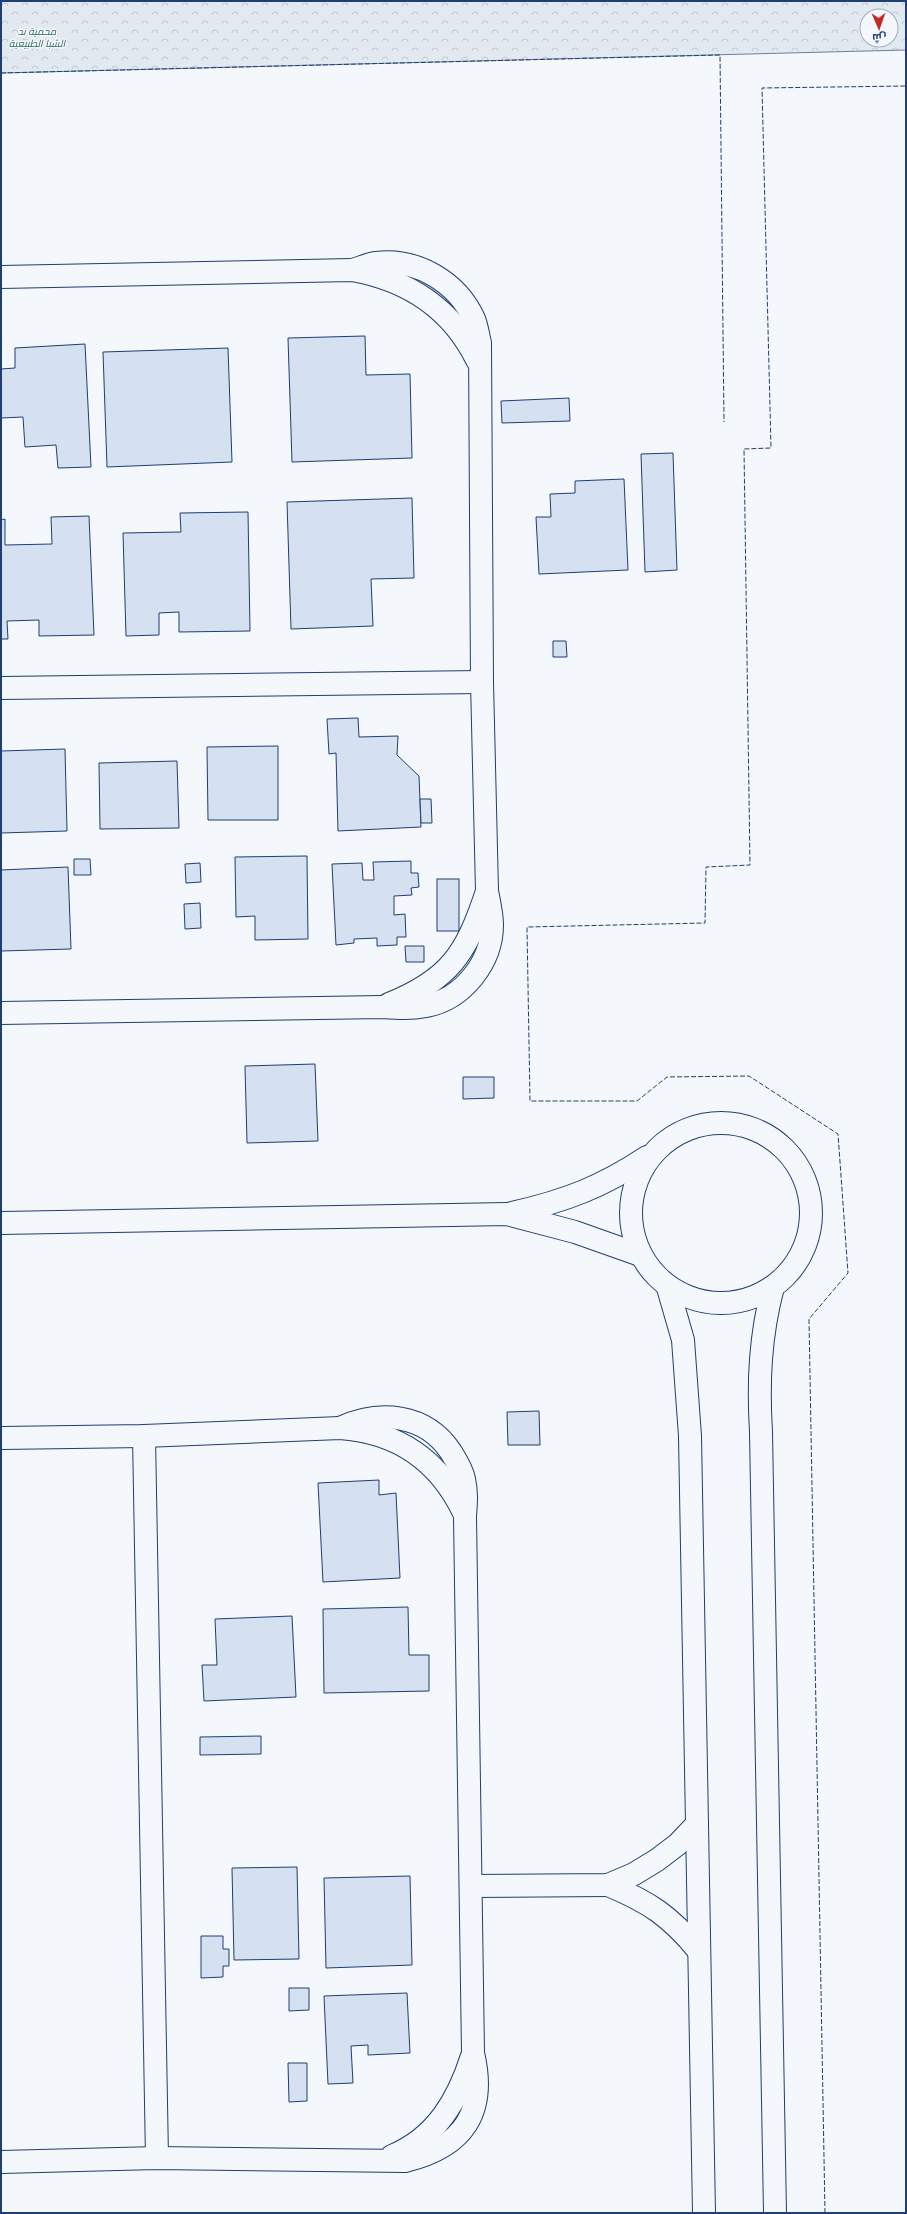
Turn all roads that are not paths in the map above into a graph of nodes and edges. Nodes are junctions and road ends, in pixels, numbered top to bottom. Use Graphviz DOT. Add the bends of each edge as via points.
graph roads {
  1 [pos="1,277"];
  2 [pos="482,682"];
  3 [pos="1,688"];
  4 [pos="1,1013"];
  5 [pos="652,1154"];
  6 [pos="507,1214"];
  7 [pos="1,1223"];
  8 [pos="640,1255"];
  9 [pos="773,1287"];
  10 [pos="668,1288"];
  11 [pos="144,1436"];
  12 [pos="1,1438"];
  13 [pos="697,1824"];
  14 [pos="608,1885"];
  15 [pos="471,1886"];
  16 [pos="698,1950"];
  17 [pos="157,2158"];
  18 [pos="1,2162"];
  19 [pos="704,2213"];
  20 [pos="775,2213"];
  1 -- 2 [label="street" via="352,270 376,274 399,282 439,308 470,345 480,367"];
  2 -- 3 [label="street"];
  2 -- 4 [label="street" via="487,891 466,945 438,978 420,990 383,1007"];
  5 -- 6 [label="street" via="598,1186 562,1200"];
  5 -- 8 [label="street" via="637,1176 630,1202 631,1230"];
  5 -- 9 [label="street" via="673,1136 700,1125 727,1123 754,1129 778,1143 797,1164 809,1189 812,1217 806,1244 793,1268"];
  6 -- 7 [label="street"];
  6 -- 8 [label="street" via="575,1232"];
  8 -- 10 [label="street" via="652,1273"];
  9 -- 10 [label="street" via="748,1300 720,1304 693,1300"];
  9 -- 20 [label="street" via="762,1340 759,1397"];
  10 -- 13 [label="street" via="680,1326 686,1366 690,1444"];
  11 -- 12 [label="street"];
  11 -- 15 [label="street" via="360,1429 380,1434 416,1453 432,1465 445,1481 465,1516"];
  11 -- 17 [label="street"];
  13 -- 14 [label="street" via="678,1844 657,1860 634,1874"];
  13 -- 16 [label="street"];
  14 -- 15 [label="street"];
  14 -- 16 [label="street" via="659,1910 680,1928"];
  15 -- 17 [label="street" via="473,2053 459,2092 449,2110 420,2140 403,2152 384,2160"];
  16 -- 19 [label="street"];
  17 -- 18 [label="street"];
}
